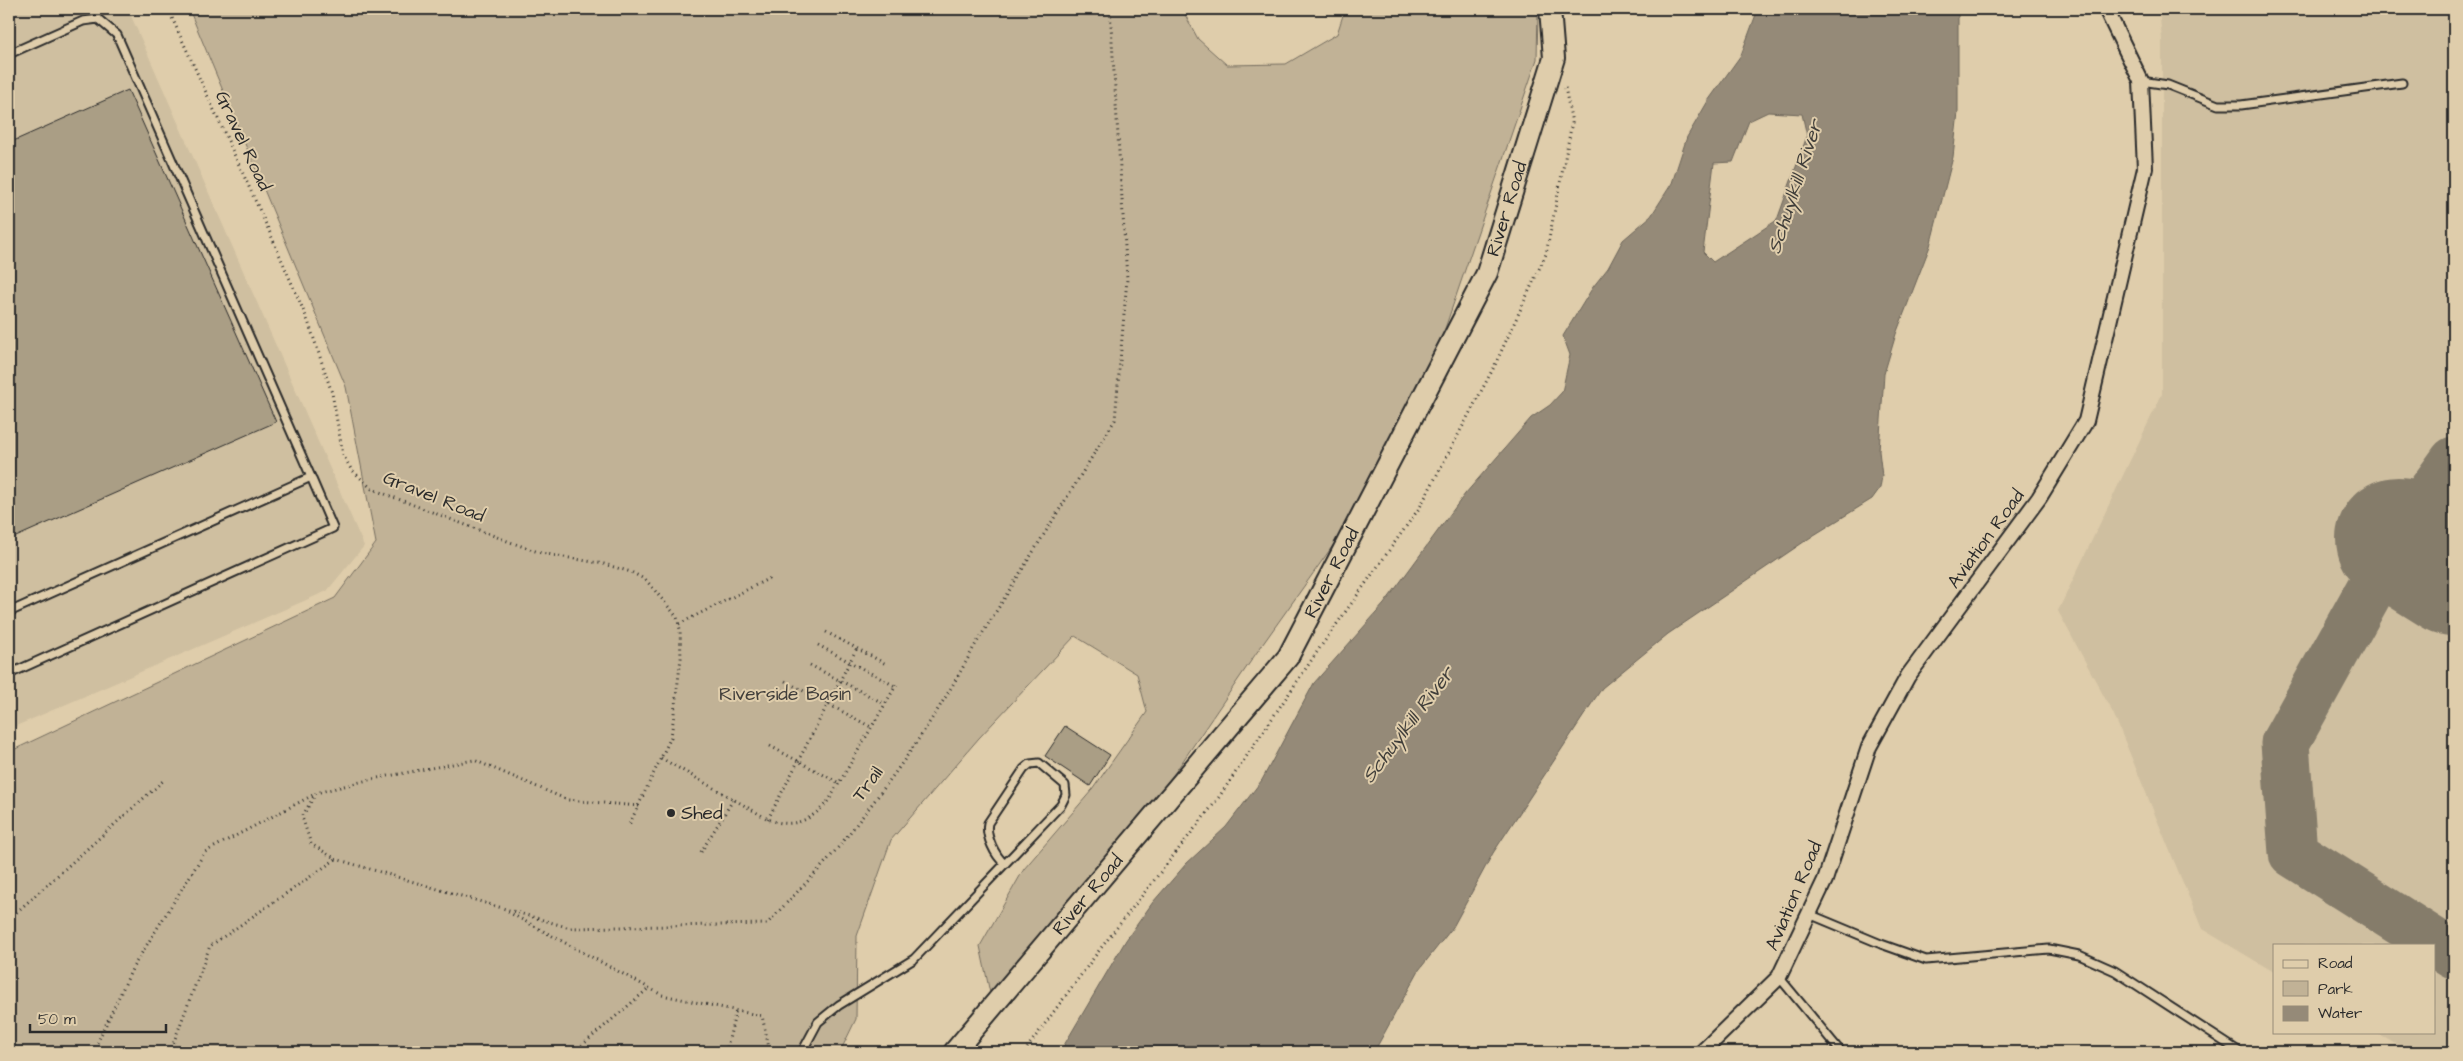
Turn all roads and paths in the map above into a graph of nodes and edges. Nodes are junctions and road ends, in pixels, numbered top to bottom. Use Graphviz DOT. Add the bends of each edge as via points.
graph roads {
  1 [pos="168,9"];
  2 [pos="1110,9"];
  3 [pos="1550,9"];
  4 [pos="2106,9"];
  5 [pos="9,54"];
  6 [pos="2141,81"];
  7 [pos="2402,83"];
  8 [pos="311,477"];
  9 [pos="770,578"];
  10 [pos="9,612"];
  11 [pos="679,624"];
  12 [pos="826,632"];
  13 [pos="818,645"];
  14 [pos="857,648"];
  15 [pos="850,661"];
  16 [pos="810,664"];
  17 [pos="886,664"];
  18 [pos="9,674"];
  19 [pos="840,680"];
  20 [pos="785,681"];
  21 [pos="898,682"];
  22 [pos="895,686"];
  23 [pos="828,704"];
  24 [pos="885,704"];
  25 [pos="871,727"];
  26 [pos="770,746"];
  27 [pos="661,758"];
  28 [pos="798,761"];
  29 [pos="164,780"];
  30 [pos="839,783"];
  31 [pos="316,793"];
  32 [pos="733,800"];
  33 [pos="639,806"];
  34 [pos="768,819"];
  35 [pos="630,825"];
  36 [pos="701,852"];
  37 [pos="336,859"];
  38 [pos="1005,864"];
  39 [pos="501,908"];
  40 [pos="1809,914"];
  41 [pos="9,919"];
  42 [pos="1779,976"];
  43 [pos="649,988"];
  44 [pos="736,1010"];
  45 [pos="93,1052"];
  46 [pos="170,1052"];
  47 [pos="574,1052"];
  48 [pos="726,1052"];
  49 [pos="770,1052"];
  50 [pos="802,1052"];
  51 [pos="954,1052"];
  52 [pos="1702,1052"];
  53 [pos="1841,1052"];
  54 [pos="2240,1052"];
  1 -- 11 [label="path, Gravel Road" via="308,320 332,393 343,455 351,469 372,488 510,542 542,553 631,572 646,580 659,594"];
  2 -- 39 [label="path, Trail" via="1127,279 1115,420 974,647 955,684 844,841 767,924 570,928"];
  3 -- 51 [label="street, River Road" via="1554,58 1487,273 1288,657"];
  4 -- 6 [label="street, Aviation Road"];
  5 -- 8 [label="lane" via="83,21 98,19 117,35"];
  6 -- 7 [label="lane" via="2168,85 2218,105 2241,105"];
  6 -- 40 [label="street, Aviation Road" via="2145,168 2086,421 2039,498 1908,676 1869,748 1825,880"];
  8 -- 10 [label="lane"];
  8 -- 18 [label="lane" via="334,528"];
  9 -- 11 [label="path"];
  11 -- 27 [label="path, Gravel Road" via="681,658 676,700 670,736"];
  12 -- 14 [label="path"];
  13 -- 15 [label="path"];
  14 -- 15 [label="path"];
  14 -- 17 [label="path"];
  15 -- 19 [label="path"];
  15 -- 22 [label="path"];
  16 -- 19 [label="path"];
  19 -- 23 [label="path"];
  19 -- 24 [label="path"];
  20 -- 23 [label="path"];
  21 -- 22 [label="path"];
  22 -- 24 [label="path"];
  23 -- 25 [label="path"];
  23 -- 28 [label="path"];
  24 -- 25 [label="path"];
  25 -- 30 [label="path"];
  26 -- 28 [label="path"];
  27 -- 32 [label="path"];
  27 -- 33 [label="path, Gravel Road"];
  28 -- 30 [label="path"];
  28 -- 34 [label="path"];
  29 -- 41 [label="path"];
  30 -- 34 [label="path" via="825,806 810,818 793,824"];
  31 -- 33 [label="path" via="474,760 568,800"];
  31 -- 37 [label="path" via="302,817 311,844"];
  31 -- 45 [label="path" via="205,852 133,967"];
  32 -- 34 [label="path"];
  32 -- 36 [label="path"];
  33 -- 35 [label="path, Gravel Road"];
  37 -- 39 [label="path"];
  37 -- 46 [label="path" via="210,946"];
  38 -- 38 [label="lane" via="1061,805 1066,795 1065,785 1039,763 1024,769 988,823 990,838 999,859"];
  38 -- 50 [label="lane" via="914,959 839,1005 818,1022"];
  39 -- 43 [label="path"];
  40 -- 42 [label="street, Aviation Road"];
  40 -- 54 [label="lane" via="1926,960 2049,949 2079,955 2115,972"];
  42 -- 52 [label="street"];
  42 -- 53 [label="lane, Aviation Road"];
  43 -- 44 [label="path" via="662,995"];
  43 -- 47 [label="path"];
  44 -- 48 [label="path"];
  44 -- 49 [label="path" via="762,1016"];
}
